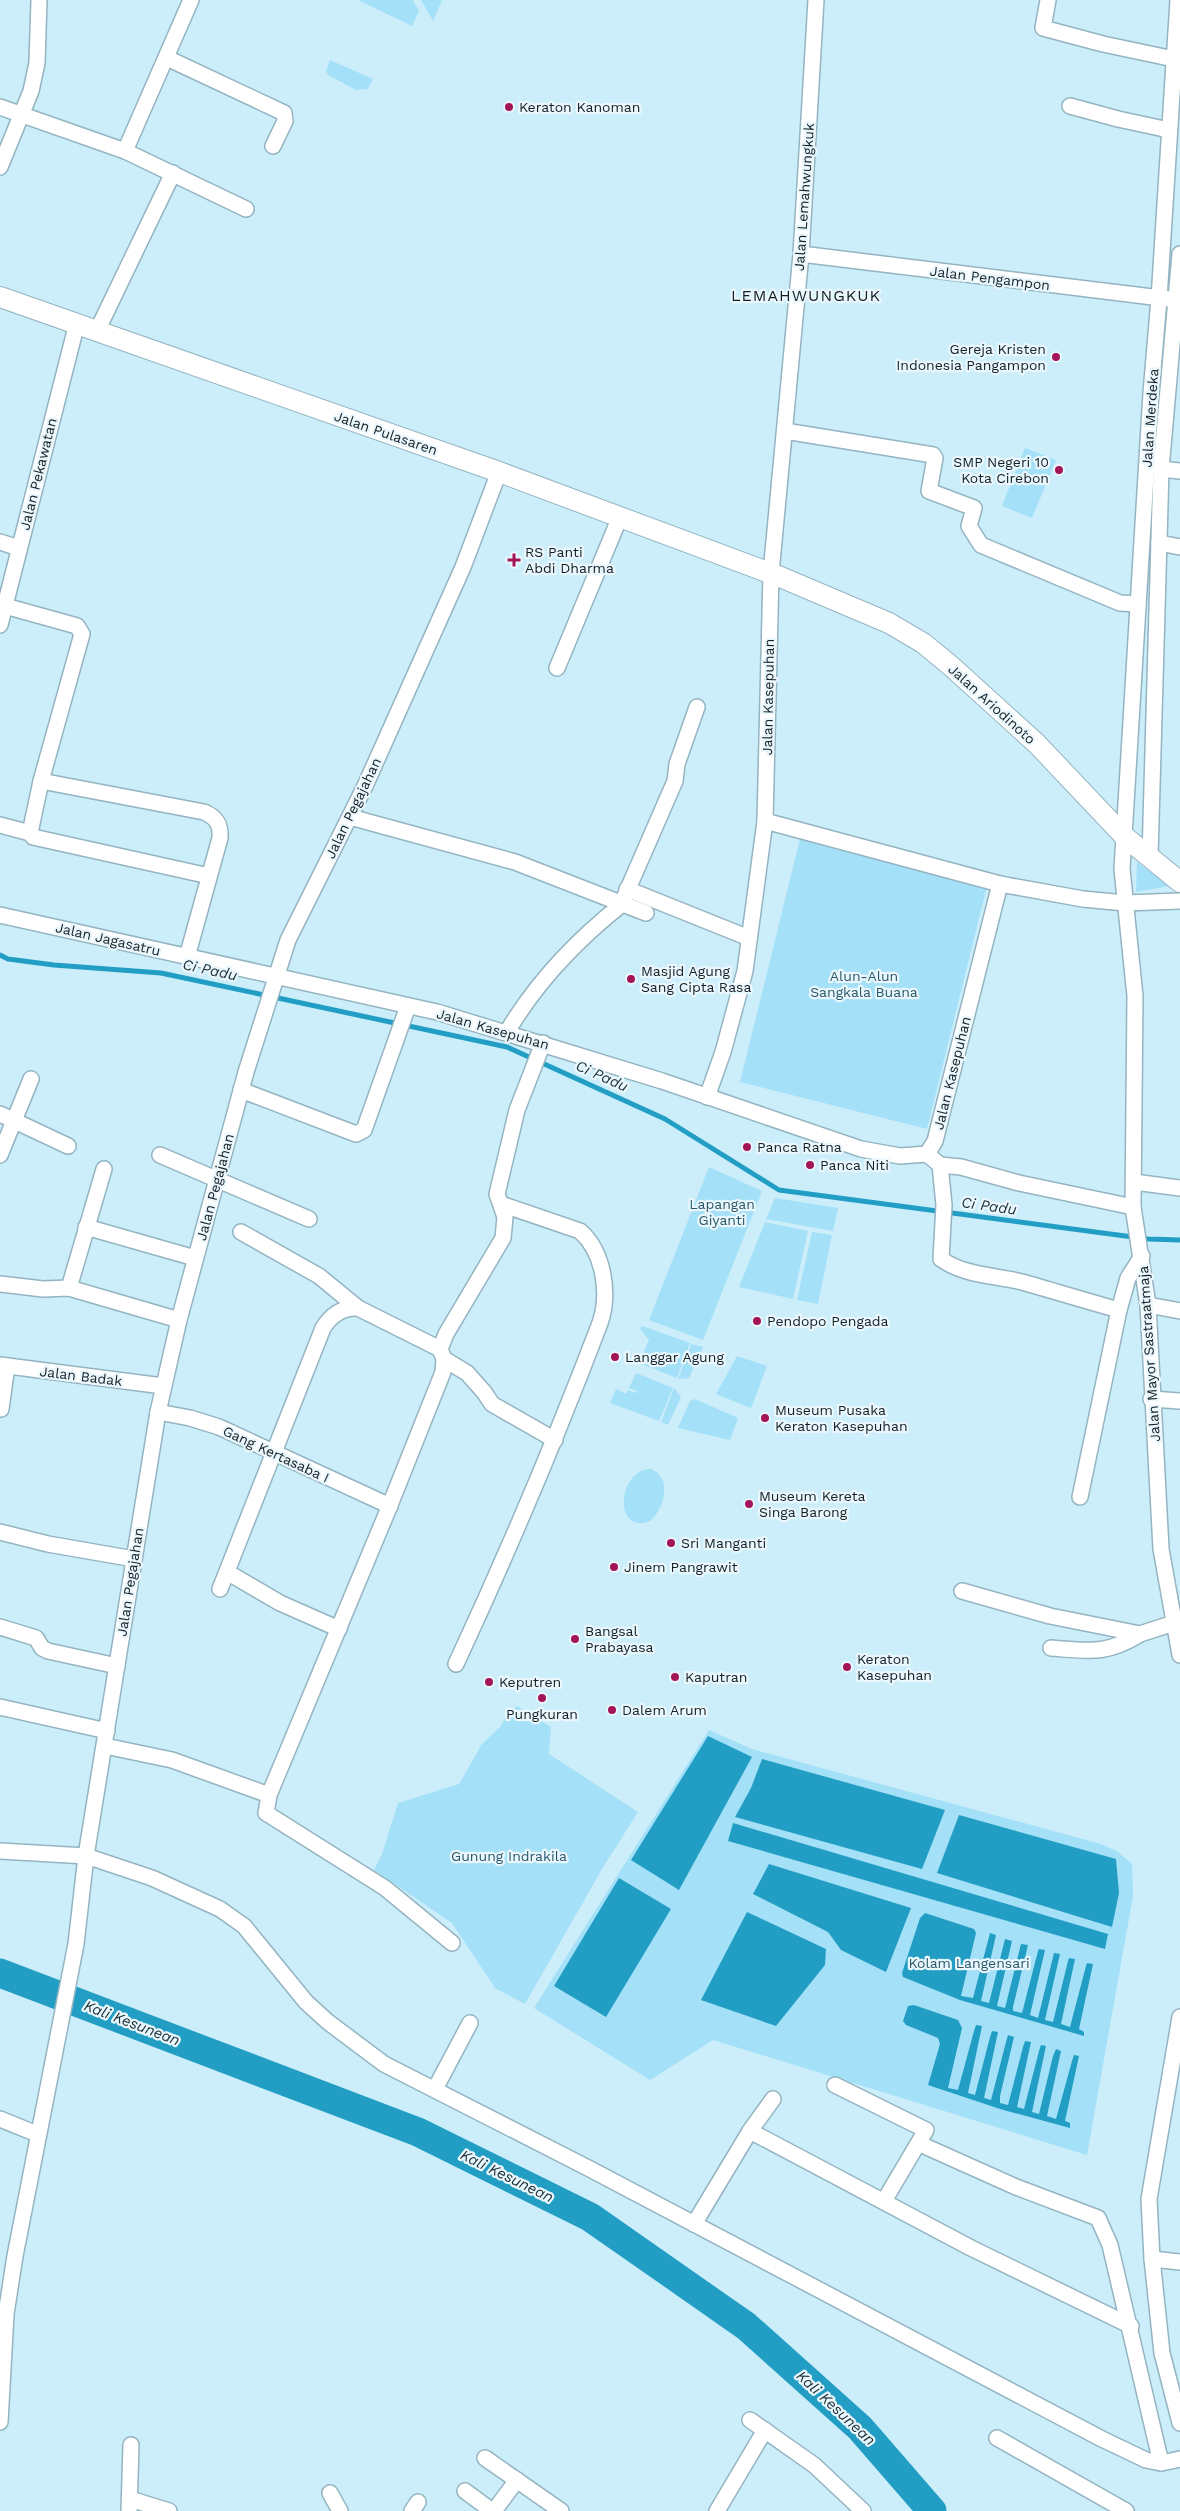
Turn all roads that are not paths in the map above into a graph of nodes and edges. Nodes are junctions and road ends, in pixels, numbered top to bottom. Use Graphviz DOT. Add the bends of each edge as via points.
graph roads {
  1 [pos="39,0"];
  2 [pos="191,0"];
  3 [pos="816,0"];
  4 [pos="1048,0"];
  5 [pos="1178,0"];
  6 [pos="1176,53"];
  7 [pos="166,58"];
  8 [pos="1070,106"];
  9 [pos="0,107"];
  10 [pos="22,114"];
  11 [pos="1169,130"];
  12 [pos="274,146"];
  13 [pos="125,151"];
  14 [pos="1173,161"];
  15 [pos="0,167"];
  16 [pos="173,173"];
  17 [pos="246,209"];
  18 [pos="801,254"];
  19 [pos="1180,254"];
  20 [pos="0,297"];
  21 [pos="1159,300"];
  22 [pos="1178,300"];
  23 [pos="77,324"];
  24 [pos="98,331"];
  25 [pos="1174,392"];
  26 [pos="1150,393"];
  27 [pos="784,432"];
  28 [pos="1162,469"];
  29 [pos="1180,471"];
  30 [pos="499,472"];
  31 [pos="620,517"];
  32 [pos="1143,528"];
  33 [pos="1159,536"];
  34 [pos="0,542"];
  35 [pos="1180,547"];
  36 [pos="19,548"];
  37 [pos="771,573"];
  38 [pos="1138,604"];
  39 [pos="5,606"];
  40 [pos="0,625"];
  41 [pos="557,668"];
  42 [pos="697,707"];
  43 [pos="41,781"];
  44 [pos="350,816"];
  45 [pos="765,821"];
  46 [pos="0,826"];
  47 [pos="30,833"];
  48 [pos="1125,837"];
  49 [pos="1150,857"];
  50 [pos="209,876"];
  51 [pos="1180,882"];
  52 [pos="1000,884"];
  53 [pos="627,888"];
  54 [pos="1180,901"];
  55 [pos="620,904"];
  56 [pos="1125,904"];
  57 [pos="646,913"];
  58 [pos="0,915"];
  59 [pos="749,938"];
  60 [pos="187,957"];
  61 [pos="274,982"];
  62 [pos="405,1015"];
  63 [pos="507,1032"];
  64 [pos="541,1048"];
  65 [pos="31,1080"];
  66 [pos="241,1090"];
  67 [pos="707,1097"];
  68 [pos="0,1114"];
  69 [pos="14,1121"];
  70 [pos="68,1146"];
  71 [pos="927,1154"];
  72 [pos="0,1155"];
  73 [pos="160,1155"];
  74 [pos="940,1165"];
  75 [pos="104,1169"];
  76 [pos="217,1180"];
  77 [pos="1134,1182"];
  78 [pos="1180,1188"];
  79 [pos="501,1204"];
  80 [pos="1134,1214"];
  81 [pos="309,1219"];
  82 [pos="86,1227"];
  83 [pos="241,1232"];
  84 [pos="1142,1256"];
  85 [pos="195,1258"];
  86 [pos="0,1284"];
  87 [pos="69,1288"];
  88 [pos="1148,1305"];
  89 [pos="358,1308"];
  90 [pos="1119,1310"];
  91 [pos="1180,1311"];
  92 [pos="179,1320"];
  93 [pos="442,1354"];
  94 [pos="4,1366"];
  95 [pos="163,1386"];
  96 [pos="1151,1399"];
  97 [pos="1180,1401"];
  98 [pos="1,1409"];
  99 [pos="158,1412"];
  100 [pos="555,1440"];
  101 [pos="275,1451"];
  102 [pos="1080,1497"];
  103 [pos="390,1506"];
  104 [pos="0,1532"];
  105 [pos="134,1559"];
  106 [pos="227,1572"];
  107 [pos="220,1589"];
  108 [pos="962,1591"];
  109 [pos="1177,1621"];
  110 [pos="0,1627"];
  111 [pos="339,1629"];
  112 [pos="1140,1634"];
  113 [pos="1051,1648"];
  114 [pos="1180,1655"];
  115 [pos="456,1664"];
  116 [pos="117,1666"];
  117 [pos="0,1707"];
  118 [pos="106,1738"];
  119 [pos="269,1795"];
  120 [pos="0,1851"];
  121 [pos="86,1856"];
  122 [pos="452,1943"];
  123 [pos="1180,2017"];
  124 [pos="470,2023"];
  125 [pos="835,2085"];
  126 [pos="435,2089"];
  127 [pos="773,2099"];
  128 [pos="0,2120"];
  129 [pos="750,2131"];
  130 [pos="37,2134"];
  131 [pos="920,2144"];
  132 [pos="884,2201"];
  133 [pos="694,2224"];
  134 [pos="1152,2259"];
  135 [pos="1180,2262"];
  136 [pos="3,2314"];
  137 [pos="1131,2326"];
  138 [pos="750,2420"];
  139 [pos="0,2422"];
  140 [pos="1180,2423"];
  141 [pos="765,2430"];
  142 [pos="998,2438"];
  143 [pos="131,2445"];
  144 [pos="485,2458"];
  145 [pos="1180,2460"];
  146 [pos="1161,2463"];
  147 [pos="517,2480"];
  148 [pos="465,2491"];
  149 [pos="330,2493"];
  150 [pos="129,2505"];
  151 [pos="169,2511"];
  152 [pos="340,2511"];
  153 [pos="493,2511"];
  154 [pos="561,2511"];
  155 [pos="717,2511"];
  156 [pos="863,2511"];
  157 [pos="1126,2511"];
  1 -- 10 [label="street" via="37,64"];
  2 -- 7 [label="street"];
  3 -- 18 [label="street, Jalan Lemahwungkuk"];
  4 -- 6 [label="street" via="1043,28 1103,44"];
  5 -- 6 [label="street, Jalan Merdeka"];
  6 -- 11 [label="street, Jalan Merdeka"];
  7 -- 12 [label="street" via="284,113 285,121"];
  7 -- 13 [label="street"];
  8 -- 11 [label="street"];
  9 -- 10 [label="street"];
  10 -- 13 [label="street"];
  10 -- 15 [label="street"];
  11 -- 14 [label="street, Jalan Merdeka"];
  13 -- 16 [label="street"];
  14 -- 21 [label="street, Jalan Merdeka"];
  16 -- 17 [label="street"];
  16 -- 24 [label="street"];
  18 -- 21 [label="street, Jalan Pengampon"];
  18 -- 27 [label="street, Jalan Lemahwungkuk"];
  19 -- 22 [label="street, Jalan Merdeka"];
  20 -- 23 [label="main road, Jalan Pulasaren"];
  21 -- 22 [label="street, Jalan Pengampon"];
  21 -- 26 [label="street, Jalan Merdeka"];
  22 -- 25 [label="street, Jalan Merdeka"];
  23 -- 24 [label="main road, Jalan Pulasaren"];
  23 -- 36 [label="street, Jalan Pekawatan"];
  24 -- 30 [label="main road, Jalan Pulasaren"];
  25 -- 26 [label="street"];
  25 -- 28 [label="street, Jalan Merdeka"];
  26 -- 32 [label="street, Jalan Merdeka"];
  27 -- 37 [label="street, Jalan Lemahwungkuk"];
  27 -- 38 [label="street" via="933,455 929,492 974,508 969,526 981,545 1120,603"];
  28 -- 29 [label="street"];
  28 -- 33 [label="street, Jalan Merdeka"];
  30 -- 31 [label="main road, Jalan Pulasaren"];
  30 -- 44 [label="street, Jalan Pegajahan" via="463,567"];
  31 -- 37 [label="main road, Jalan Pulasaren"];
  31 -- 41 [label="street"];
  32 -- 33 [label="street"];
  32 -- 38 [label="street, Jalan Merdeka"];
  33 -- 35 [label="street"];
  33 -- 49 [label="street, Jalan Merdeka"];
  34 -- 36 [label="street"];
  36 -- 39 [label="street, Jalan Pekawatan"];
  37 -- 45 [label="street, Jalan Kasepuhan"];
  37 -- 48 [label="main road, Jalan Ariodinoto" via="889,623 923,643 1038,744"];
  38 -- 48 [label="street, Jalan Merdeka"];
  39 -- 40 [label="street, Jalan Pekawatan"];
  39 -- 43 [label="street" via="77,626 81,630"];
  42 -- 53 [label="street" via="675,781"];
  43 -- 47 [label="street"];
  43 -- 50 [label="street" via="212,815 218,823 220,838"];
  44 -- 55 [label="street" via="515,862"];
  44 -- 61 [label="street, Jalan Pegajahan" via="288,940"];
  45 -- 52 [label="street"];
  45 -- 59 [label="street, Jalan Kasepuhan"];
  46 -- 47 [label="street"];
  47 -- 50 [label="street" via="33,837"];
  48 -- 49 [label="main road, Jalan Ariodinoto"];
  48 -- 56 [label="street, Jalan Merdeka" via="1122,878"];
  49 -- 51 [label="main road, Jalan Ariodinoto"];
  50 -- 60 [label="street"];
  52 -- 56 [label="street"];
  52 -- 71 [label="street, Jalan Kasepuhan" via="935,1141"];
  53 -- 55 [label="street"];
  53 -- 59 [label="street"];
  54 -- 56 [label="street"];
  55 -- 57 [label="street"];
  55 -- 63 [label="street" via="541,982"];
  56 -- 77 [label="street, Jalan Mayor Sastraatmaja" via="1135,996"];
  58 -- 60 [label="street, Jalan Jagasatru"];
  59 -- 67 [label="street, Jalan Kasepuhan" via="742,980 723,1052"];
  60 -- 61 [label="street, Jalan Jagasatru"];
  61 -- 62 [label="street, Jalan Kasepuhan"];
  61 -- 66 [label="street, Jalan Pegajahan"];
  62 -- 63 [label="street, Jalan Kasepuhan"];
  62 -- 66 [label="street" via="364,1130 360,1133"];
  63 -- 64 [label="street, Jalan Kasepuhan"];
  64 -- 67 [label="street, Jalan Kasepuhan"];
  64 -- 79 [label="street" via="524,1089 497,1194"];
  65 -- 69 [label="street"];
  66 -- 76 [label="street, Jalan Pegajahan"];
  67 -- 71 [label="street, Jalan Kasepuhan" via="861,1149 900,1156"];
  68 -- 69 [label="street"];
  69 -- 70 [label="street"];
  69 -- 72 [label="street"];
  71 -- 74 [label="street"];
  73 -- 76 [label="street"];
  74 -- 80 [label="street" via="961,1167"];
  74 -- 90 [label="street" via="941,1259 955,1267"];
  75 -- 82 [label="street"];
  76 -- 81 [label="street"];
  76 -- 85 [label="street, Jalan Pegajahan"];
  77 -- 78 [label="street"];
  77 -- 80 [label="street, Jalan Mayor Sastraatmaja"];
  79 -- 93 [label="street" via="506,1225 503,1238 446,1334"];
  79 -- 100 [label="street" via="580,1231 597,1251 600,1264 603,1315"];
  80 -- 84 [label="street, Jalan Mayor Sastraatmaja"];
  82 -- 85 [label="street"];
  82 -- 87 [label="street"];
  83 -- 89 [label="street" via="319,1276"];
  84 -- 88 [label="street, Jalan Mayor Sastraatmaja"];
  84 -- 90 [label="street" via="1128,1278"];
  85 -- 92 [label="street, Jalan Pegajahan"];
  86 -- 87 [label="street" via="43,1289"];
  87 -- 92 [label="street"];
  88 -- 91 [label="street"];
  88 -- 96 [label="street, Jalan Mayor Sastraatmaja"];
  89 -- 93 [label="street"];
  89 -- 101 [label="street" via="343,1309 331,1316 323,1328"];
  90 -- 102 [label="street"];
  92 -- 95 [label="street, Jalan Pegajahan"];
  93 -- 100 [label="street" via="467,1374 492,1404"];
  93 -- 103 [label="street" via="443,1372"];
  94 -- 95 [label="street, Jalan Badak"];
  94 -- 98 [label="street"];
  95 -- 99 [label="street, Jalan Pegajahan"];
  96 -- 97 [label="street"];
  96 -- 109 [label="street, Jalan Mayor Sastraatmaja" via="1161,1549"];
  99 -- 101 [label="street, Gang Kertasaba I" via="219,1427"];
  99 -- 105 [label="street, Jalan Pegajahan"];
  100 -- 115 [label="street"];
  101 -- 103 [label="street, Gang Kertasaba I"];
  101 -- 106 [label="street"];
  103 -- 111 [label="street"];
  104 -- 105 [label="street"];
  105 -- 116 [label="street, Jalan Pegajahan"];
  106 -- 107 [label="street"];
  106 -- 111 [label="street" via="280,1603"];
  108 -- 112 [label="street" via="1050,1616"];
  109 -- 112 [label="street"];
  109 -- 114 [label="street, Jalan Mayor Sastraatmaja"];
  110 -- 116 [label="street" via="36,1638 48,1651"];
  111 -- 119 [label="street"];
  112 -- 113 [label="street" via="1110,1649"];
  116 -- 118 [label="street, Jalan Pegajahan"];
  117 -- 118 [label="street"];
  118 -- 119 [label="street"];
  118 -- 121 [label="street, Jalan Pegajahan"];
  119 -- 122 [label="street" via="266,1813 385,1888"];
  120 -- 121 [label="street"];
  121 -- 126 [label="street" via="152,1878 233,1917 306,2002 328,2022 384,2064"];
  121 -- 130 [label="street, Jalan Pegajahan" via="76,1944"];
  123 -- 134 [label="street" via="1151,2179"];
  124 -- 126 [label="street"];
  125 -- 131 [label="street" via="924,2128 927,2132"];
  126 -- 133 [label="street"];
  127 -- 129 [label="street"];
  128 -- 130 [label="street"];
  129 -- 132 [label="street"];
  129 -- 133 [label="street"];
  130 -- 136 [label="street, Jalan Pegajahan"];
  131 -- 132 [label="street"];
  131 -- 137 [label="street" via="1016,2187 1098,2218 1110,2245"];
  132 -- 137 [label="street" via="971,2248"];
  133 -- 146 [label="street" via="1102,2439 1146,2460"];
  134 -- 135 [label="street"];
  134 -- 140 [label="street" via="1162,2353"];
  136 -- 139 [label="street, Jalan Pegajahan"];
  137 -- 146 [label="street"];
  138 -- 141 [label="street"];
  141 -- 155 [label="street"];
  141 -- 156 [label="street" via="814,2465"];
  142 -- 157 [label="street"];
  143 -- 150 [label="street"];
  144 -- 147 [label="street"];
  145 -- 146 [label="street"];
  147 -- 153 [label="street"];
  147 -- 154 [label="street"];
  148 -- 153 [label="street"];
  149 -- 152 [label="street"];
  150 -- 151 [label="street"];
}
